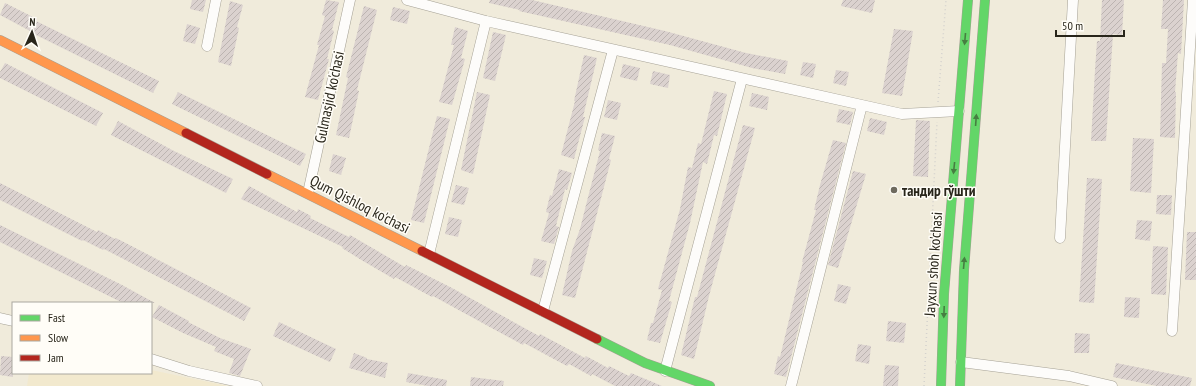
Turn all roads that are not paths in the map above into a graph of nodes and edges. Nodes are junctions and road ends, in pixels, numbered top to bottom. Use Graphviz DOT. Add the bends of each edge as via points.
graph roads {
  1 [pos="216,0"];
  2 [pos="350,0"];
  3 [pos="407,0"];
  4 [pos="968,0"];
  5 [pos="985,0"];
  6 [pos="1072,0"];
  7 [pos="1193,0"];
  8 [pos="486,22"];
  9 [pos="0,40"];
  10 [pos="207,46"];
  11 [pos="613,50"];
  12 [pos="742,79"];
  13 [pos="862,105"];
  14 [pos="959,111"];
  15 [pos="308,193"];
  16 [pos="1060,238"];
  17 [pos="429,254"];
  18 [pos="543,311"];
  19 [pos="0,318"];
  20 [pos="12,321"];
  21 [pos="1172,331"];
  22 [pos="152,359"];
  23 [pos="961,362"];
  24 [pos="665,371"];
  25 [pos="257,386"];
  26 [pos="710,386"];
  27 [pos="791,386"];
  28 [pos="941,386"];
  29 [pos="960,386"];
  30 [pos="1112,386"];
  1 -- 10 [label="street"];
  2 -- 15 [label="street, Gulmasjid ko'chasi"];
  3 -- 8 [label="street"];
  4 -- 14 [label="main road, Jayxun shoh ko'chasi, one-way"];
  23 -- 5 [label="main road, Jayxun shoh ko'chasi, one-way" via="964,270"];
  6 -- 16 [label="street"];
  7 -- 21 [label="street"];
  8 -- 11 [label="street"];
  8 -- 17 [label="street"];
  9 -- 15 [label="main road, Qum Qishloq ko'chasi"];
  11 -- 12 [label="street"];
  11 -- 18 [label="street"];
  12 -- 13 [label="street"];
  12 -- 24 [label="street"];
  13 -- 14 [label="street" via="902,114"];
  13 -- 27 [label="street"];
  14 -- 28 [label="main road, Jayxun shoh ko'chasi, one-way" via="945,286"];
  15 -- 17 [label="main road, Qum Qishloq ko'chasi"];
  17 -- 18 [label="main road, Qum Qishloq ko'chasi"];
  18 -- 24 [label="main road, Qum Qishloq ko'chasi"];
  19 -- 20 [label="street"];
  22 -- 25 [label="street" via="188,371"];
  23 -- 29 [label="main road, Jayxun shoh ko'chasi"];
  23 -- 30 [label="street" via="1069,376"];
  24 -- 26 [label="main road, Qum Qishloq ko'chasi"];
}
